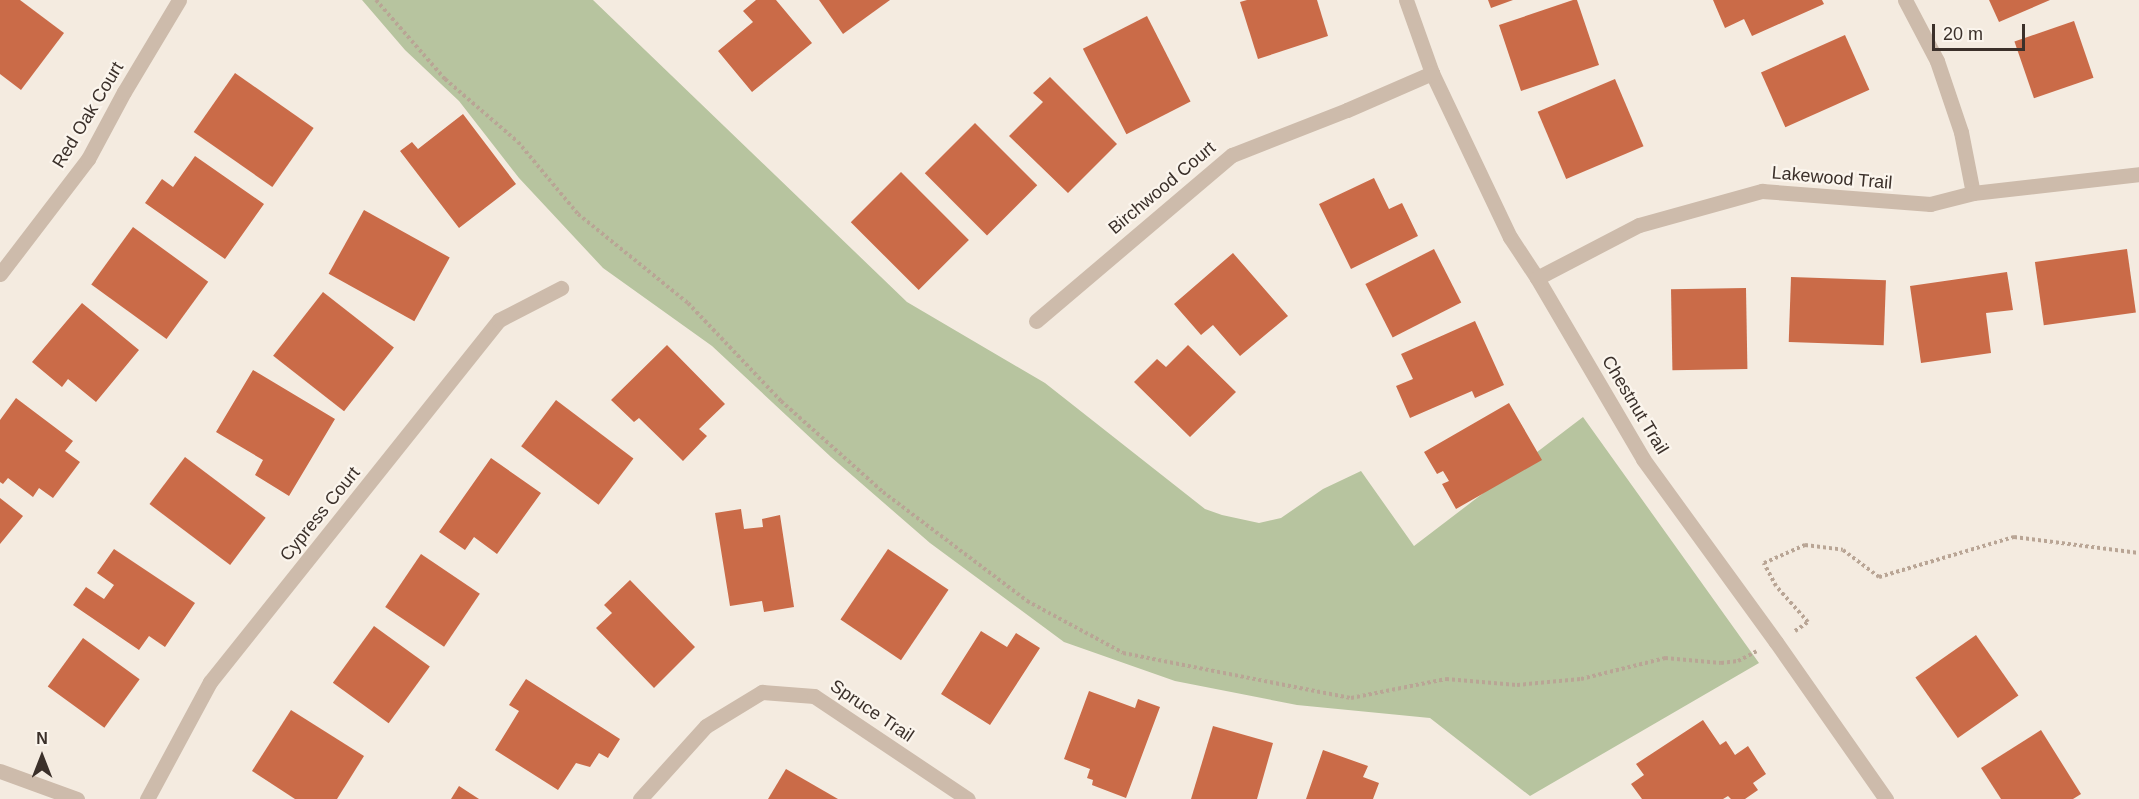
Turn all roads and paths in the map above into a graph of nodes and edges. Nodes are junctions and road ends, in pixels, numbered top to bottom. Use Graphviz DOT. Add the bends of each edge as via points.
graph roads {
  1 [pos="179,0"];
  2 [pos="376,0"];
  3 [pos="1406,0"];
  4 [pos="1905,0"];
  5 [pos="1432,73"];
  6 [pos="2139,174"];
  7 [pos="1973,193"];
  8 [pos="0,274"];
  9 [pos="1537,278"];
  10 [pos="561,288"];
  11 [pos="1036,321"];
  12 [pos="2139,553"];
  13 [pos="1776,642"];
  14 [pos="0,771"];
  15 [pos="77,799"];
  16 [pos="147,799"];
  17 [pos="640,799"];
  18 [pos="968,799"];
  19 [pos="1886,799"];
  1 -- 8 [label="street, Red Oak Court" via="88,159"];
  2 -- 13 [label="path" via="445,79 518,142 578,214 688,303 781,401 883,492 1027,601 1123,653 1351,698 1446,679 1517,685 1581,679 1665,658 1738,661"];
  3 -- 5 [label="street, Chestnut Trail"];
  4 -- 7 [label="street" via="1937,61 1961,132"];
  5 -- 9 [label="street, Chestnut Trail" via="1510,237"];
  5 -- 11 [label="street, Birchwood Court" via="1232,155"];
  6 -- 7 [label="street, Lakewood Trail"];
  7 -- 9 [label="street, Lakewood Trail" via="1930,204 1762,191 1639,225"];
  9 -- 13 [label="street, Chestnut Trail" via="1643,459"];
  10 -- 16 [label="street, Cypress Court" via="499,320 210,682"];
  12 -- 13 [label="path" via="2014,537 1879,577 1843,550 1805,545 1764,562 1776,586 1808,622"];
  13 -- 19 [label="street, Chestnut Trail"];
  14 -- 15 [label="street"];
  17 -- 18 [label="street, Spruce Trail" via="706,726 762,692 814,696"];
}
